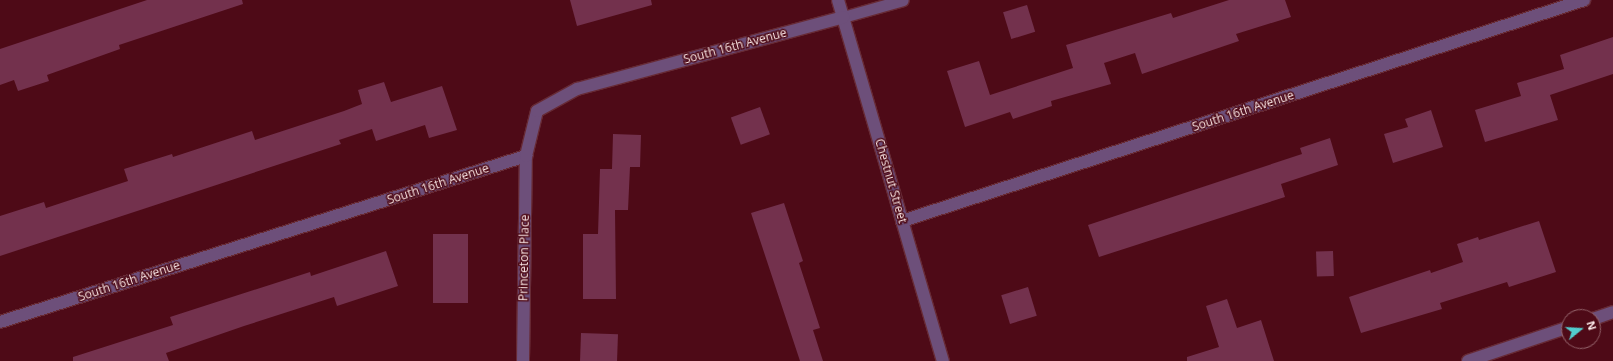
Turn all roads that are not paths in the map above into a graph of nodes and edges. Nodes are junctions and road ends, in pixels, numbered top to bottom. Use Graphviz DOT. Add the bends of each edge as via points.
graph roads {
  1 [pos="838,0"];
  2 [pos="903,0"];
  3 [pos="1584,0"];
  4 [pos="843,17"];
  5 [pos="526,156"];
  6 [pos="902,221"];
  7 [pos="1613,312"];
  8 [pos="1601,316"];
  9 [pos="0,322"];
  10 [pos="1561,330"];
  11 [pos="523,361"];
  12 [pos="943,361"];
  13 [pos="1468,361"];
  1 -- 4 [label="street, Chestnut Street"];
  2 -- 4 [label="lane"];
  3 -- 6 [label="street, South 16th Avenue"];
  4 -- 5 [label="street, South 16th Avenue" via="577,89 537,111"];
  4 -- 6 [label="street, Chestnut Street"];
  5 -- 9 [label="street, South 16th Avenue"];
  5 -- 11 [label="street, Princeton Place"];
  6 -- 12 [label="street, Chestnut Street"];
  7 -- 8 [label="street"];
  10 -- 13 [label="street"];
}
